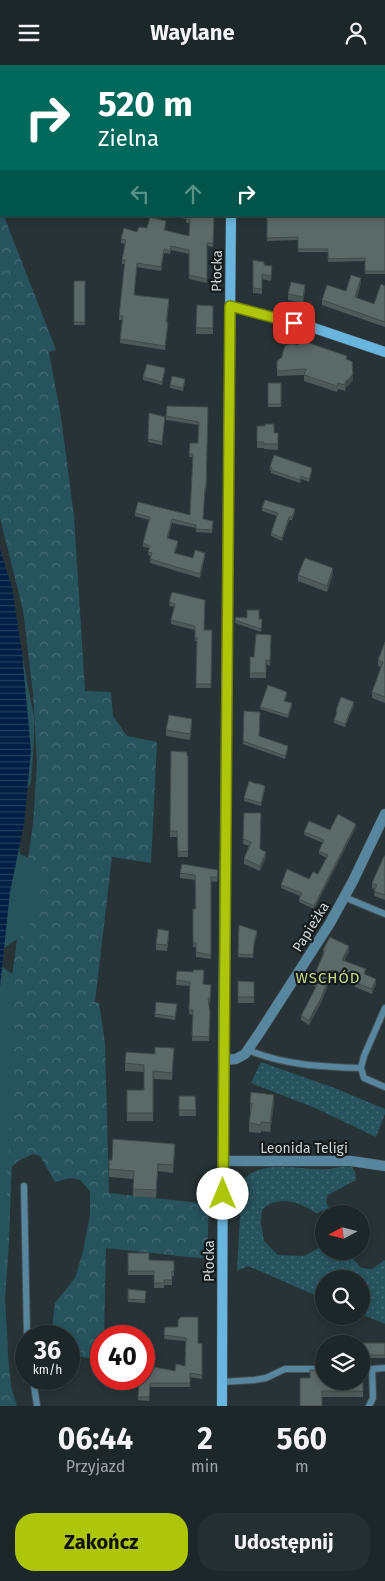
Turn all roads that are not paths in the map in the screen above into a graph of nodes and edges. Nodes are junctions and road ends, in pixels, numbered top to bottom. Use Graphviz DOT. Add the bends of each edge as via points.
graph roads {
  1 [pos="231,217"];
  2 [pos="230,306"];
  3 [pos="385,352"];
  4 [pos="385,814"];
  5 [pos="344,897"];
  6 [pos="385,914"];
  7 [pos="385,1008"];
  8 [pos="248,1050"];
  9 [pos="224,1060"];
  10 [pos="361,1069"];
  11 [pos="385,1087"];
  12 [pos="223,1161"];
  13 [pos="385,1167"];
  14 [pos="24,1186"];
  15 [pos="27,1325"];
  16 [pos="315,1369"];
  17 [pos="372,1369"];
  18 [pos="385,1369"];
  19 [pos="222,1382"];
  20 [pos="35,1390"];
  21 [pos="37,1406"];
  22 [pos="222,1406"];
  23 [pos="369,1406"];
  1 -- 2 [label="street, Płocka"];
  2 -- 3 [label="street" via="314,328"];
  2 -- 9 [label="street, Płocka"];
  4 -- 5 [label="street, Papieżka"];
  5 -- 6 [label="lane"];
  5 -- 8 [label="street, Papieżka"];
  7 -- 10 [label="lane"];
  8 -- 9 [label="street" via="240,1057"];
  8 -- 10 [label="lane" via="289,1063"];
  9 -- 12 [label="street, Płocka"];
  10 -- 11 [label="lane" via="364,1078"];
  12 -- 13 [label="street, Leonida Teligi" via="351,1161"];
  12 -- 19 [label="street, Płocka"];
  14 -- 15 [label="lane"];
  16 -- 19 [label="lane" via="285,1369 266,1378"];
  17 -- 18 [label="lane"];
  17 -- 23 [label="lane" via="373,1398"];
  19 -- 22 [label="street, Płocka"];
  20 -- 21 [label="lane"];
}
